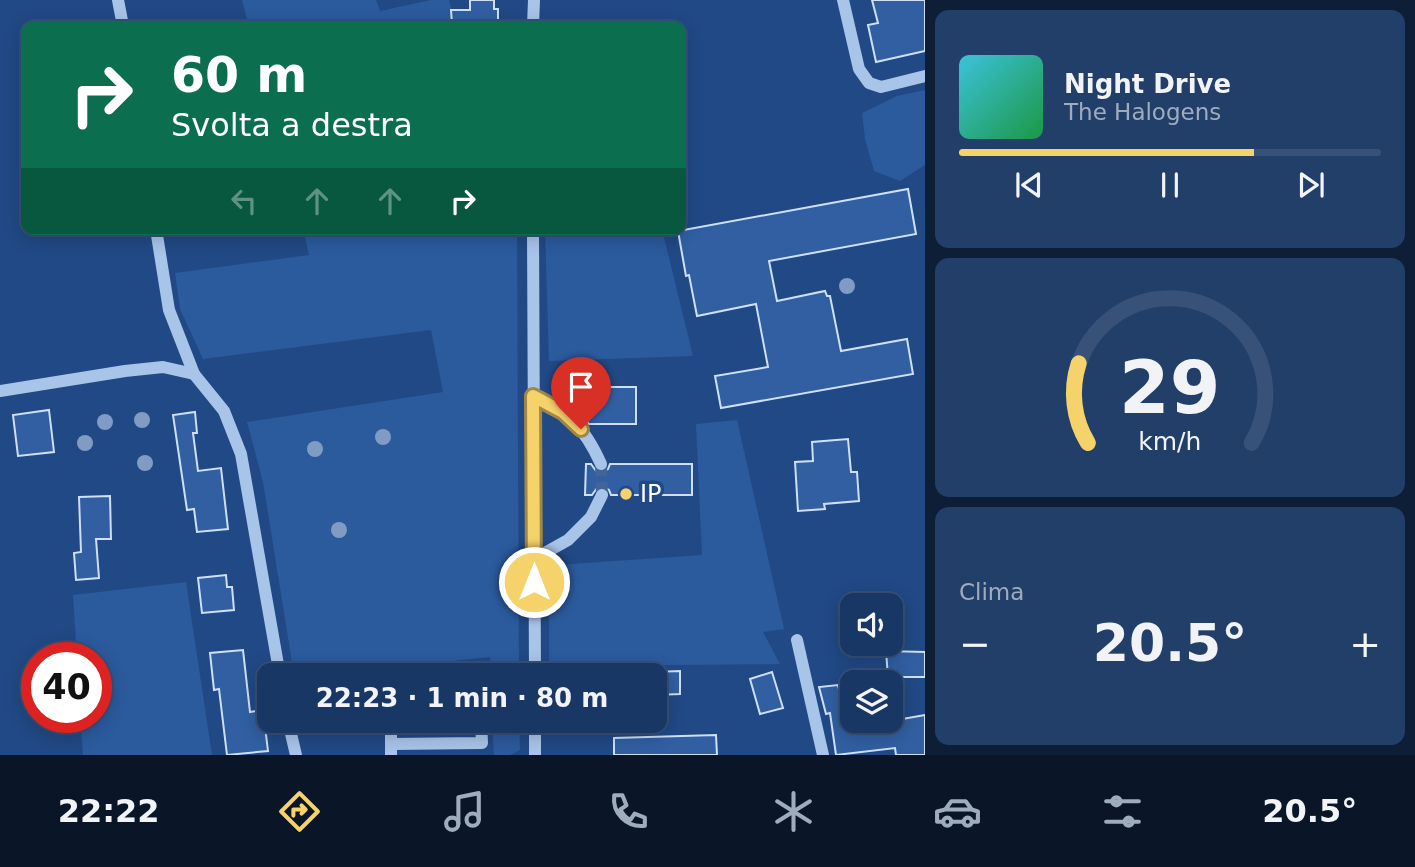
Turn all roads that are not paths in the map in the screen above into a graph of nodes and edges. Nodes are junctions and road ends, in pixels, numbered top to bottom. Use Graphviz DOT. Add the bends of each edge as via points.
graph roads {
  1 [pos="118,0"];
  2 [pos="534,0"];
  3 [pos="844,0"];
  4 [pos="122,21"];
  5 [pos="533,21"];
  6 [pos="925,76"];
  7 [pos="157,235"];
  8 [pos="533,235"];
  9 [pos="194,374"];
  10 [pos="0,391"];
  11 [pos="533,396"];
  12 [pos="601,464"];
  13 [pos="601,495"];
  14 [pos="534,559"];
  15 [pos="797,640"];
  16 [pos="278,663"];
  17 [pos="535,663"];
  18 [pos="291,733"];
  19 [pos="482,733"];
  20 [pos="535,733"];
  21 [pos="391,750"];
  22 [pos="296,755"];
  23 [pos="535,755"];
  24 [pos="823,755"];
  1 -- 4 [label="street"];
  2 -- 5 [label="street"];
  3 -- 6 [label="street" via="859,69 869,83 881,87"];
  7 -- 9 [label="street" via="169,310"];
  8 -- 11 [label="street"];
  9 -- 10 [label="street" via="163,367"];
  9 -- 16 [label="street" via="224,411 241,454"];
  11 -- 12 [label="street" via="563,412 581,429"];
  11 -- 14 [label="street"];
  13 -- 14 [label="street" via="591,517 568,540"];
  14 -- 17 [label="street"];
  15 -- 24 [label="street"];
  18 -- 22 [label="street"];
  19 -- 21 [label="street" via="482,743"];
  20 -- 23 [label="street"];
}
